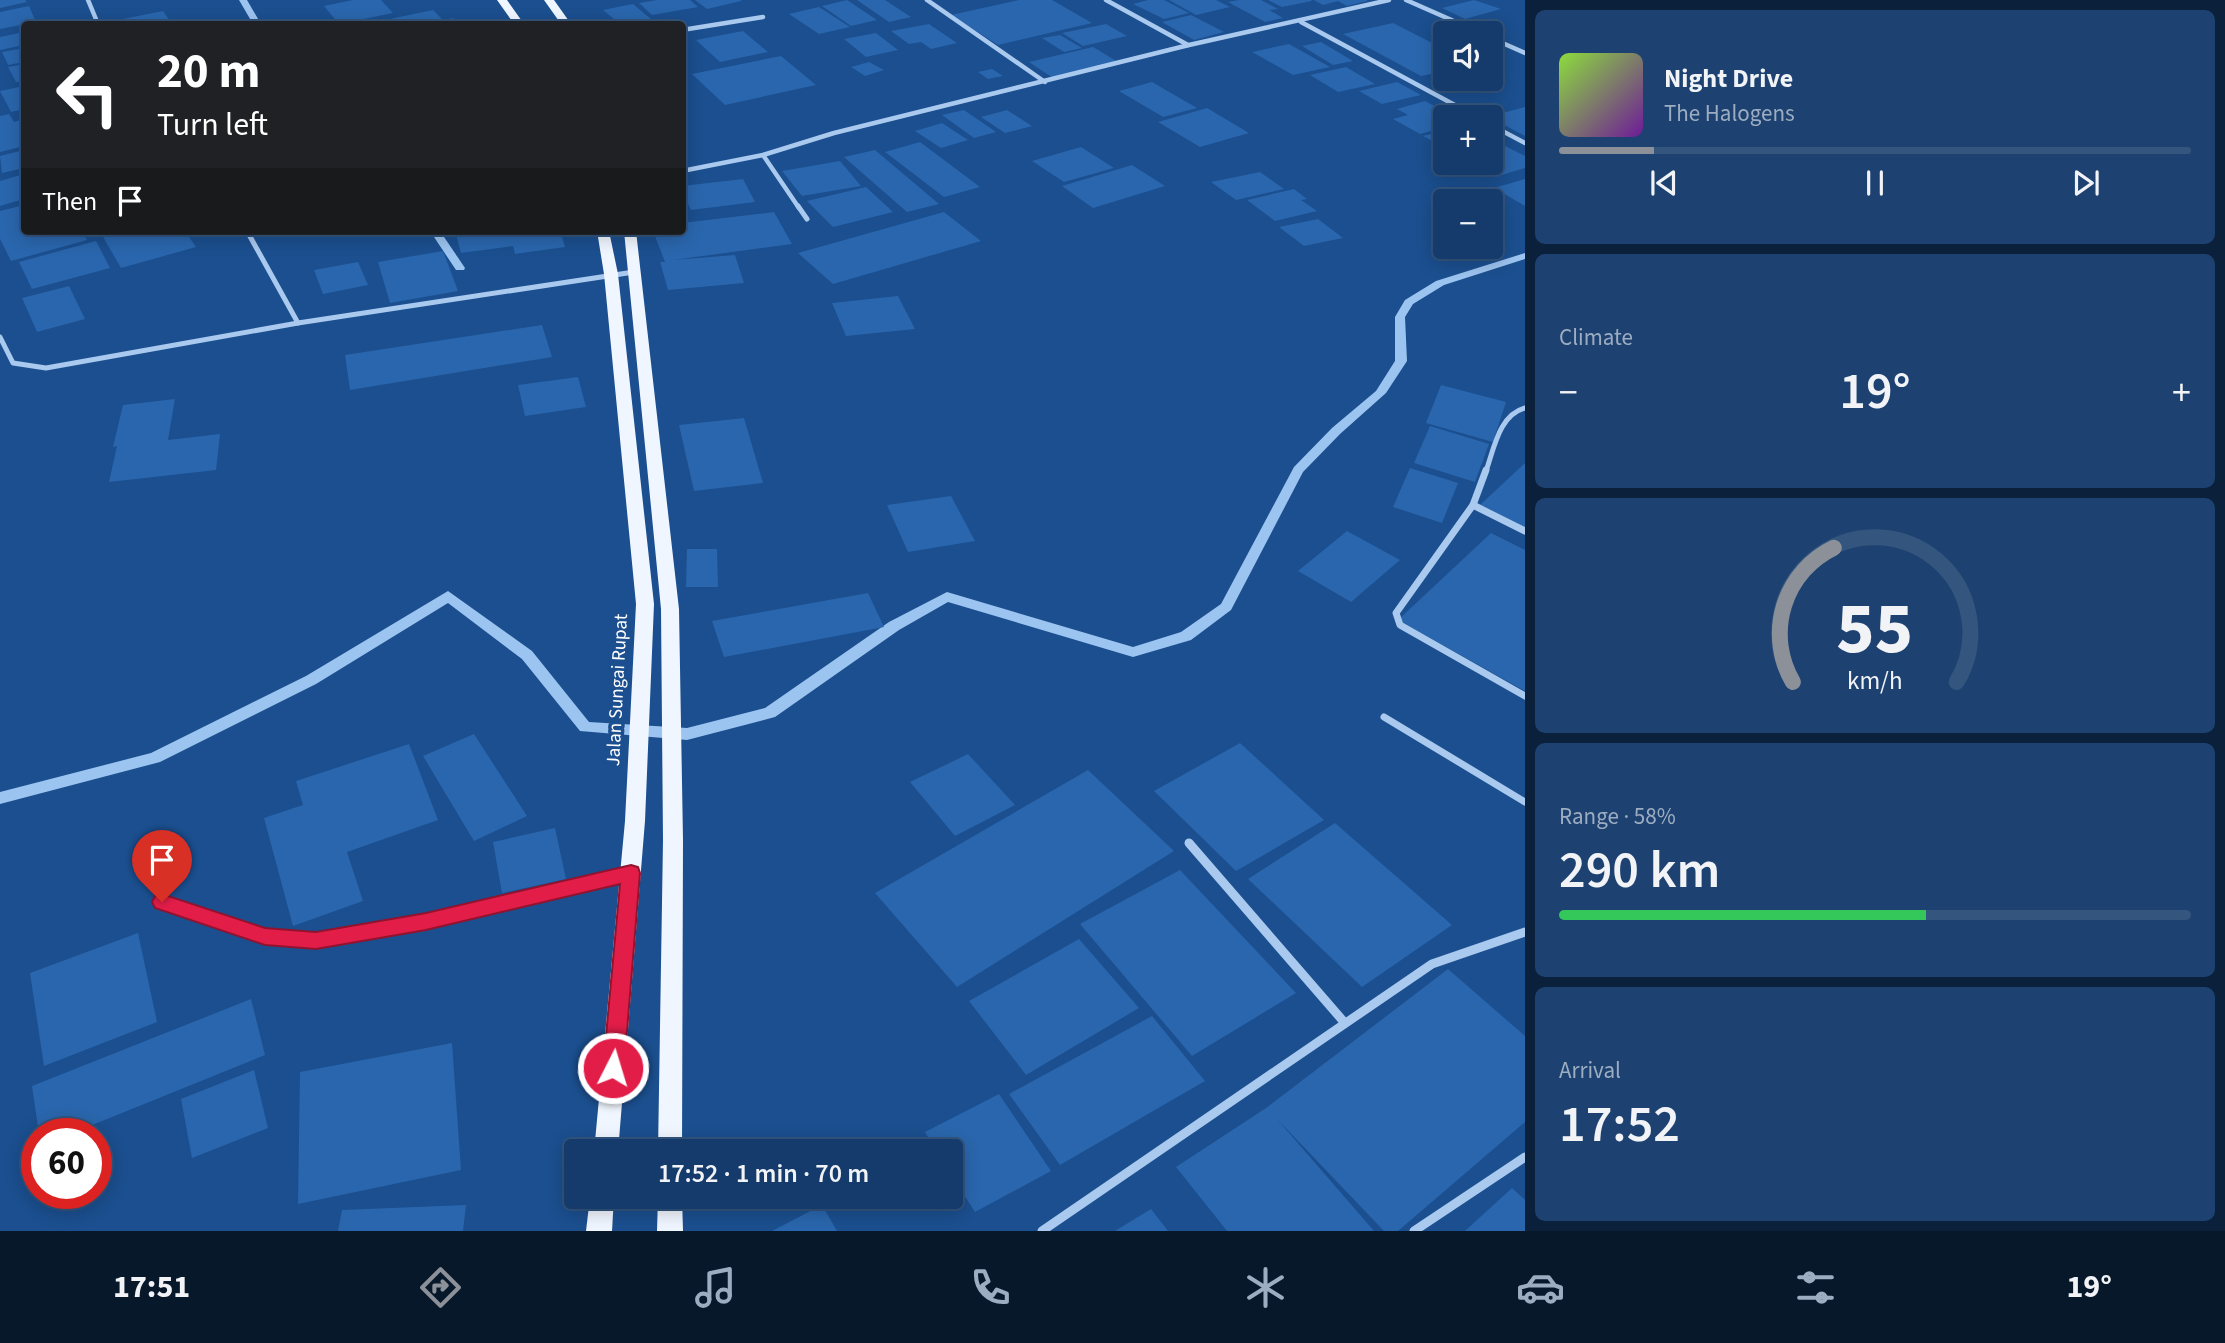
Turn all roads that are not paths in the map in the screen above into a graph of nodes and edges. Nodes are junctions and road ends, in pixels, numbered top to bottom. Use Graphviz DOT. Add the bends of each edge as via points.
graph roads {
  1 [pos="88,0"];
  2 [pos="502,0"];
  3 [pos="549,0"];
  4 [pos="927,0"];
  5 [pos="1106,0"];
  6 [pos="1390,0"];
  7 [pos="1405,0"];
  8 [pos="763,17"];
  9 [pos="97,21"];
  10 [pos="517,21"];
  11 [pos="563,21"];
  12 [pos="1453,21"];
  13 [pos="1300,22"];
  14 [pos="686,29"];
  15 [pos="1503,43"];
  16 [pos="1189,45"];
  17 [pos="1525,53"];
  18 [pos="1045,82"];
  19 [pos="1455,105"];
  20 [pos="1503,131"];
  21 [pos="1525,143"];
  22 [pos="763,155"];
  23 [pos="686,170"];
  24 [pos="807,219"];
  25 [pos="249,235"];
  26 [pos="604,235"];
  27 [pos="630,235"];
  28 [pos="634,272"];
  29 [pos="611,274"];
  30 [pos="298,323"];
  31 [pos="0,337"];
  32 [pos="1525,408"];
  33 [pos="1473,505"];
  34 [pos="1525,531"];
  35 [pos="1525,696"];
  36 [pos="1384,718"];
  37 [pos="1525,802"];
  38 [pos="1189,843"];
  39 [pos="631,873"];
  40 [pos="162,902"];
  41 [pos="1525,932"];
  42 [pos="1344,1022"];
  43 [pos="607,1139"];
  44 [pos="670,1139"];
  45 [pos="1525,1157"];
  46 [pos="601,1209"];
  47 [pos="670,1209"];
  48 [pos="598,1231"];
  49 [pos="670,1231"];
  50 [pos="1042,1231"];
  51 [pos="1414,1231"];
  1 -- 9 [label="street"];
  2 -- 10 [label="main road"];
  3 -- 11 [label="main road"];
  4 -- 18 [label="street"];
  5 -- 16 [label="street"];
  6 -- 13 [label="street"];
  7 -- 12 [label="street"];
  8 -- 14 [label="street"];
  13 -- 16 [label="street"];
  13 -- 19 [label="street"];
  15 -- 17 [label="street"];
  16 -- 18 [label="street"];
  18 -- 22 [label="street" via="834,133"];
  20 -- 21 [label="street"];
  22 -- 23 [label="street"];
  22 -- 24 [label="street"];
  25 -- 30 [label="street"];
  26 -- 29 [label="main road, Jalan Sungai Rupat"];
  27 -- 28 [label="main road"];
  28 -- 29 [label="street"];
  28 -- 44 [label="main road" via="670,609"];
  29 -- 30 [label="street"];
  29 -- 39 [label="main road, Jalan Sungai Rupat" via="645,604"];
  30 -- 31 [label="street" via="46,368 13,363"];
  32 -- 33 [label="street" via="1505,421"];
  33 -- 34 [label="street"];
  33 -- 35 [label="street" via="1396,620"];
  36 -- 37 [label="street"];
  38 -- 42 [label="street"];
  39 -- 40 [label="street" via="426,922 316,941 265,937"];
  39 -- 43 [label="main road, Jalan Sungai Rupat"];
  41 -- 42 [label="street" via="1432,964"];
  42 -- 50 [label="street"];
  45 -- 51 [label="street"];
  46 -- 48 [label="main road"];
  47 -- 49 [label="main road"];
}
